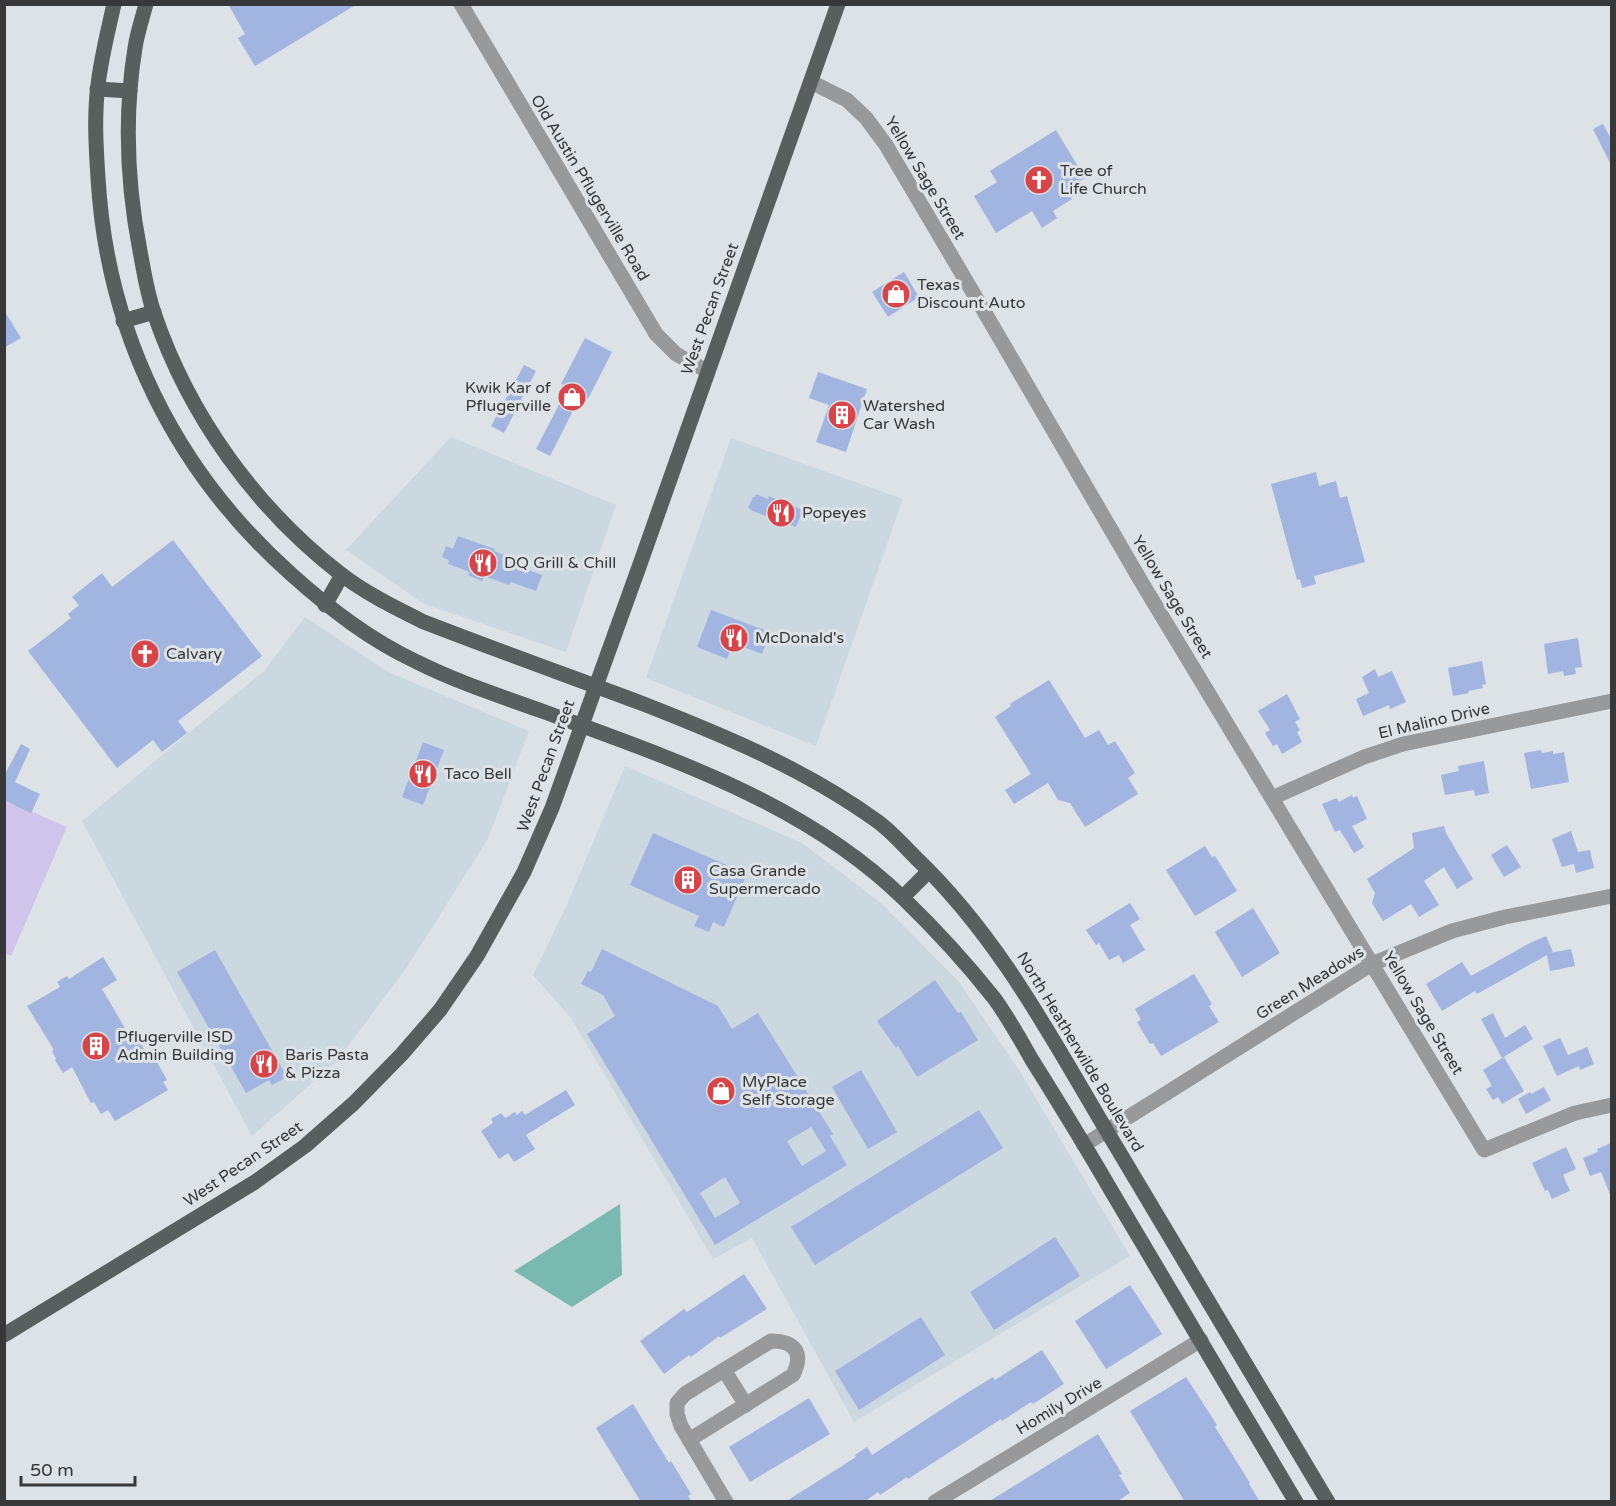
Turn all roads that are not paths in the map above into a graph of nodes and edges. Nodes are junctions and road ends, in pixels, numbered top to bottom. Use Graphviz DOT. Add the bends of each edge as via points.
graph roads {
  1 [pos="114,4"];
  2 [pos="146,4"];
  3 [pos="461,4"];
  4 [pos="838,4"];
  5 [pos="811,82"];
  6 [pos="97,89"];
  7 [pos="130,91"];
  8 [pos="154,312"];
  9 [pos="123,321"];
  10 [pos="708,371"];
  11 [pos="342,575"];
  12 [pos="325,605"];
  13 [pos="595,686"];
  14 [pos="1611,701"];
  15 [pos="581,725"];
  16 [pos="1272,798"];
  17 [pos="929,871"];
  18 [pos="1611,896"];
  19 [pos="903,897"];
  20 [pos="1372,964"];
  21 [pos="1611,1105"];
  22 [pos="1106,1129"];
  23 [pos="1084,1144"];
  24 [pos="4,1335"];
  25 [pos="1200,1340"];
  26 [pos="724,1370"];
  27 [pos="746,1404"];
  28 [pos="689,1440"];
  29 [pos="937,1501"];
  30 [pos="726,1502"];
  31 [pos="1296,1502"];
  32 [pos="1328,1502"];
  1 -- 6 [label="main road"];
  2 -- 7 [label="main road, North Heatherwilde Boulevard" via="135,46"];
  3 -- 10 [label="street, Old Austin Pflugerville Road" via="656,334 676,354"];
  4 -- 5 [label="main road, West Pecan Street"];
  5 -- 10 [label="main road, West Pecan Street"];
  5 -- 16 [label="street, Yellow Sage Street" via="847,100 867,118 886,145"];
  6 -- 7 [label="main road"];
  6 -- 9 [label="main road" via="100,212"];
  7 -- 8 [label="main road, North Heatherwilde Boulevard" via="127,156 133,214"];
  8 -- 9 [label="main road"];
  8 -- 11 [label="main road, North Heatherwilde Boulevard" via="178,373 218,443 279,520"];
  9 -- 12 [label="main road" via="148,382 195,466 265,551"];
  10 -- 13 [label="main road, West Pecan Street"];
  11 -- 12 [label="main road"];
  11 -- 13 [label="main road, North Heatherwilde Boulevard" via="424,622"];
  12 -- 15 [label="main road" via="382,645 417,662"];
  13 -- 15 [label="main road, West Pecan Street"];
  13 -- 17 [label="main road, North Heatherwilde Boulevard" via="773,758 879,823"];
  14 -- 16 [label="street, El Malino Drive" via="1403,744"];
  15 -- 19 [label="main road" via="689,766 800,820 854,856"];
  15 -- 24 [label="main road, West Pecan Street" via="552,808 504,911 441,1010 402,1054 320,1134 255,1182"];
  16 -- 20 [label="street, Yellow Sage Street"];
  17 -- 19 [label="main road"];
  17 -- 22 [label="main road, North Heatherwilde Boulevard" via="973,920 1015,977"];
  18 -- 20 [label="street, Green Meadows" via="1452,931"];
  19 -- 23 [label="main road" via="996,1001"];
  20 -- 21 [label="street, Yellow Sage Street" via="1484,1150 1575,1113"];
  20 -- 22 [label="street, Green Meadows"];
  22 -- 23 [label="street, Green Meadows"];
  22 -- 32 [label="main road, North Heatherwilde Boulevard"];
  23 -- 25 [label="main road"];
  25 -- 29 [label="street, Homily Drive"];
  25 -- 31 [label="main road"];
  26 -- 27 [label="street"];
  26 -- 27 [label="street" via="771,1341 782,1341 798,1354 793,1375"];
  26 -- 28 [label="street" via="677,1403 677,1414"];
  27 -- 28 [label="street"];
  28 -- 30 [label="street"];
}
